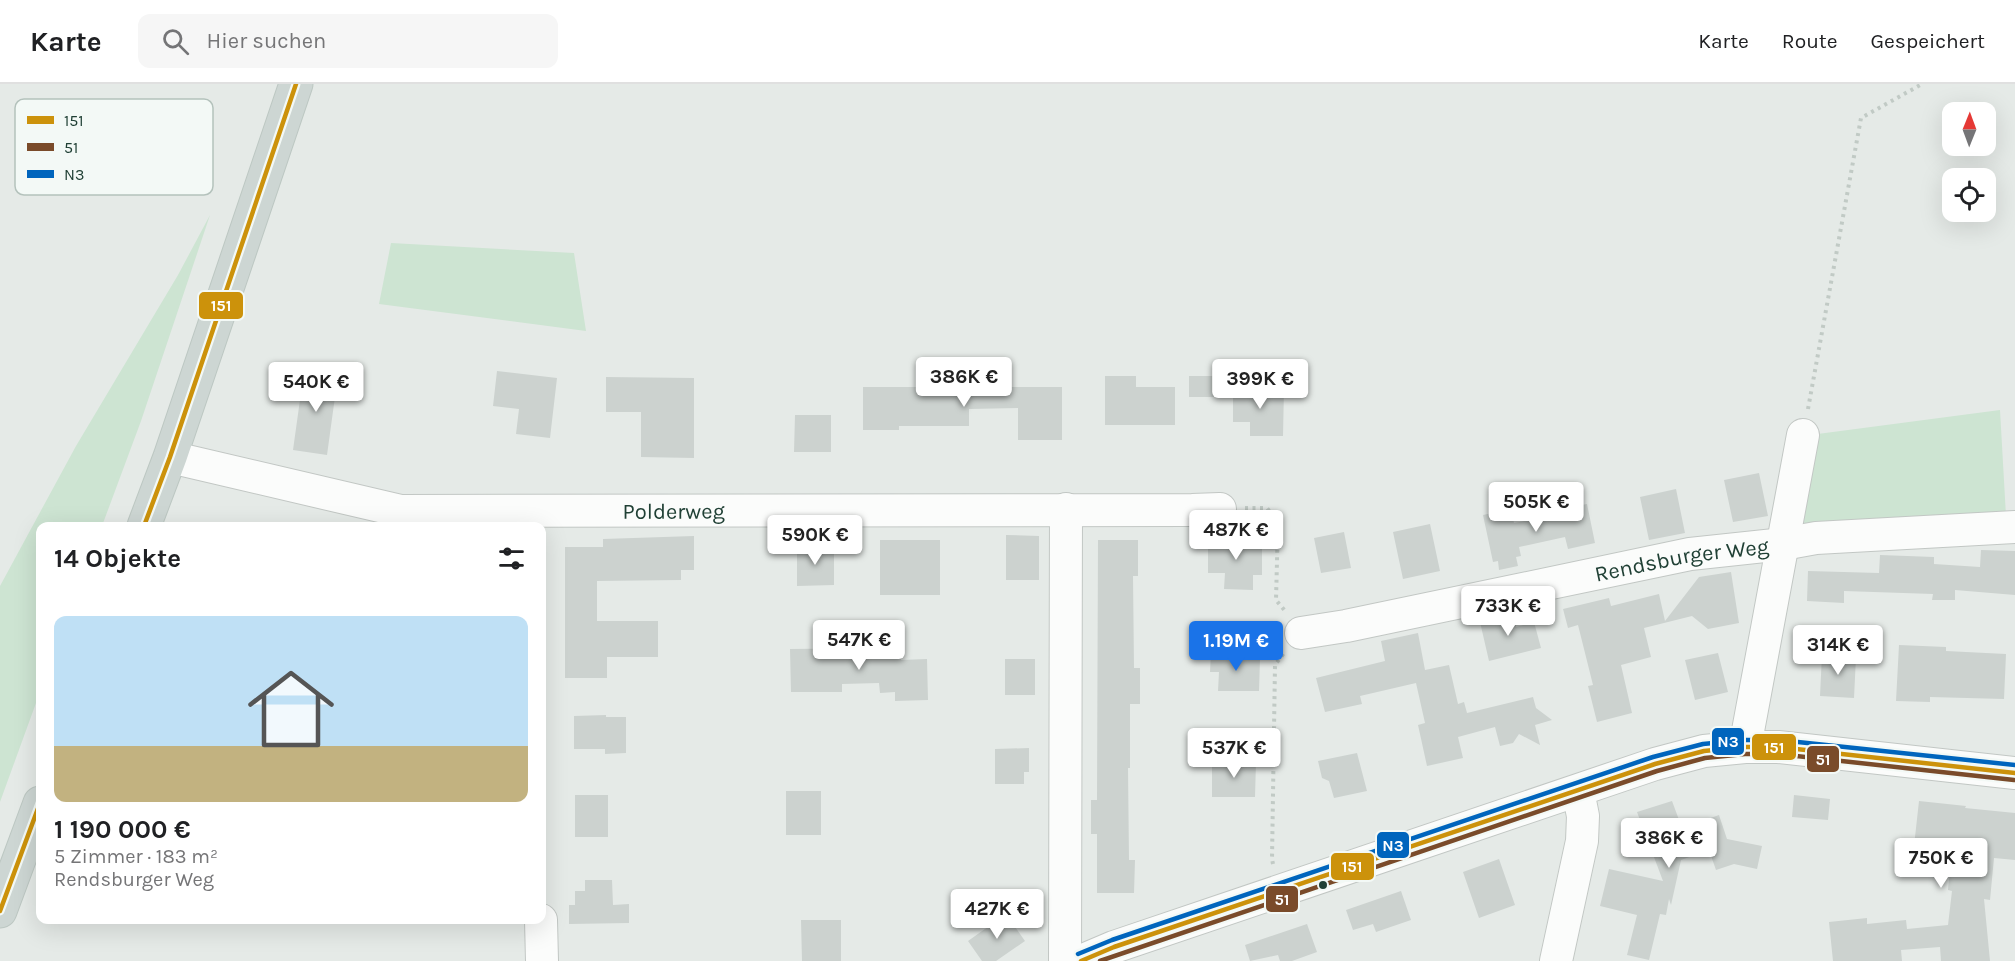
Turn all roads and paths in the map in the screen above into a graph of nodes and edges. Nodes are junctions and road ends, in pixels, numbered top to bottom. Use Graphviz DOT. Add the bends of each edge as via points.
graph roads {
  1 [pos="296,84"];
  2 [pos="1922,84"];
  3 [pos="1803,435"];
  4 [pos="170,457"];
  5 [pos="1267,508"];
  6 [pos="1066,509"];
  7 [pos="1220,509"];
  8 [pos="537,519"];
  9 [pos="146,522"];
  10 [pos="2015,527"];
  11 [pos="1783,544"];
  12 [pos="1301,633"];
  13 [pos="1745,747"];
  14 [pos="2015,773"];
  15 [pos="1578,791"];
  16 [pos="36,814"];
  17 [pos="1282,891"];
  18 [pos="0,911"];
  19 [pos="542,924"];
  20 [pos="542,961"];
  21 [pos="1065,961"];
  22 [pos="1081,961"];
  23 [pos="1556,961"];
  1 -- 4 [label="main road"];
  2 -- 3 [label="path" via="1861,118"];
  3 -- 11 [label="street, Rendsburger Weg"];
  4 -- 8 [label="street, Polderweg" via="400,511"];
  4 -- 9 [label="main road"];
  5 -- 12 [label="path" via="1278,522 1276,600"];
  6 -- 7 [label="street, Polderweg"];
  6 -- 8 [label="street, Polderweg"];
  6 -- 21 [label="street"];
  10 -- 11 [label="street, Rendsburger Weg" via="1816,538"];
  11 -- 12 [label="street, Rendsburger Weg" via="1690,554"];
  11 -- 13 [label="street, Rendsburger Weg"];
  12 -- 17 [label="path" via="1275,665 1272,859"];
  13 -- 14 [label="street" via="1778,747"];
  13 -- 15 [label="street" via="1704,751"];
  15 -- 17 [label="street"];
  15 -- 23 [label="street" via="1582,841"];
  16 -- 18 [label="main road"];
  17 -- 22 [label="street"];
  19 -- 20 [label="street"];
}
